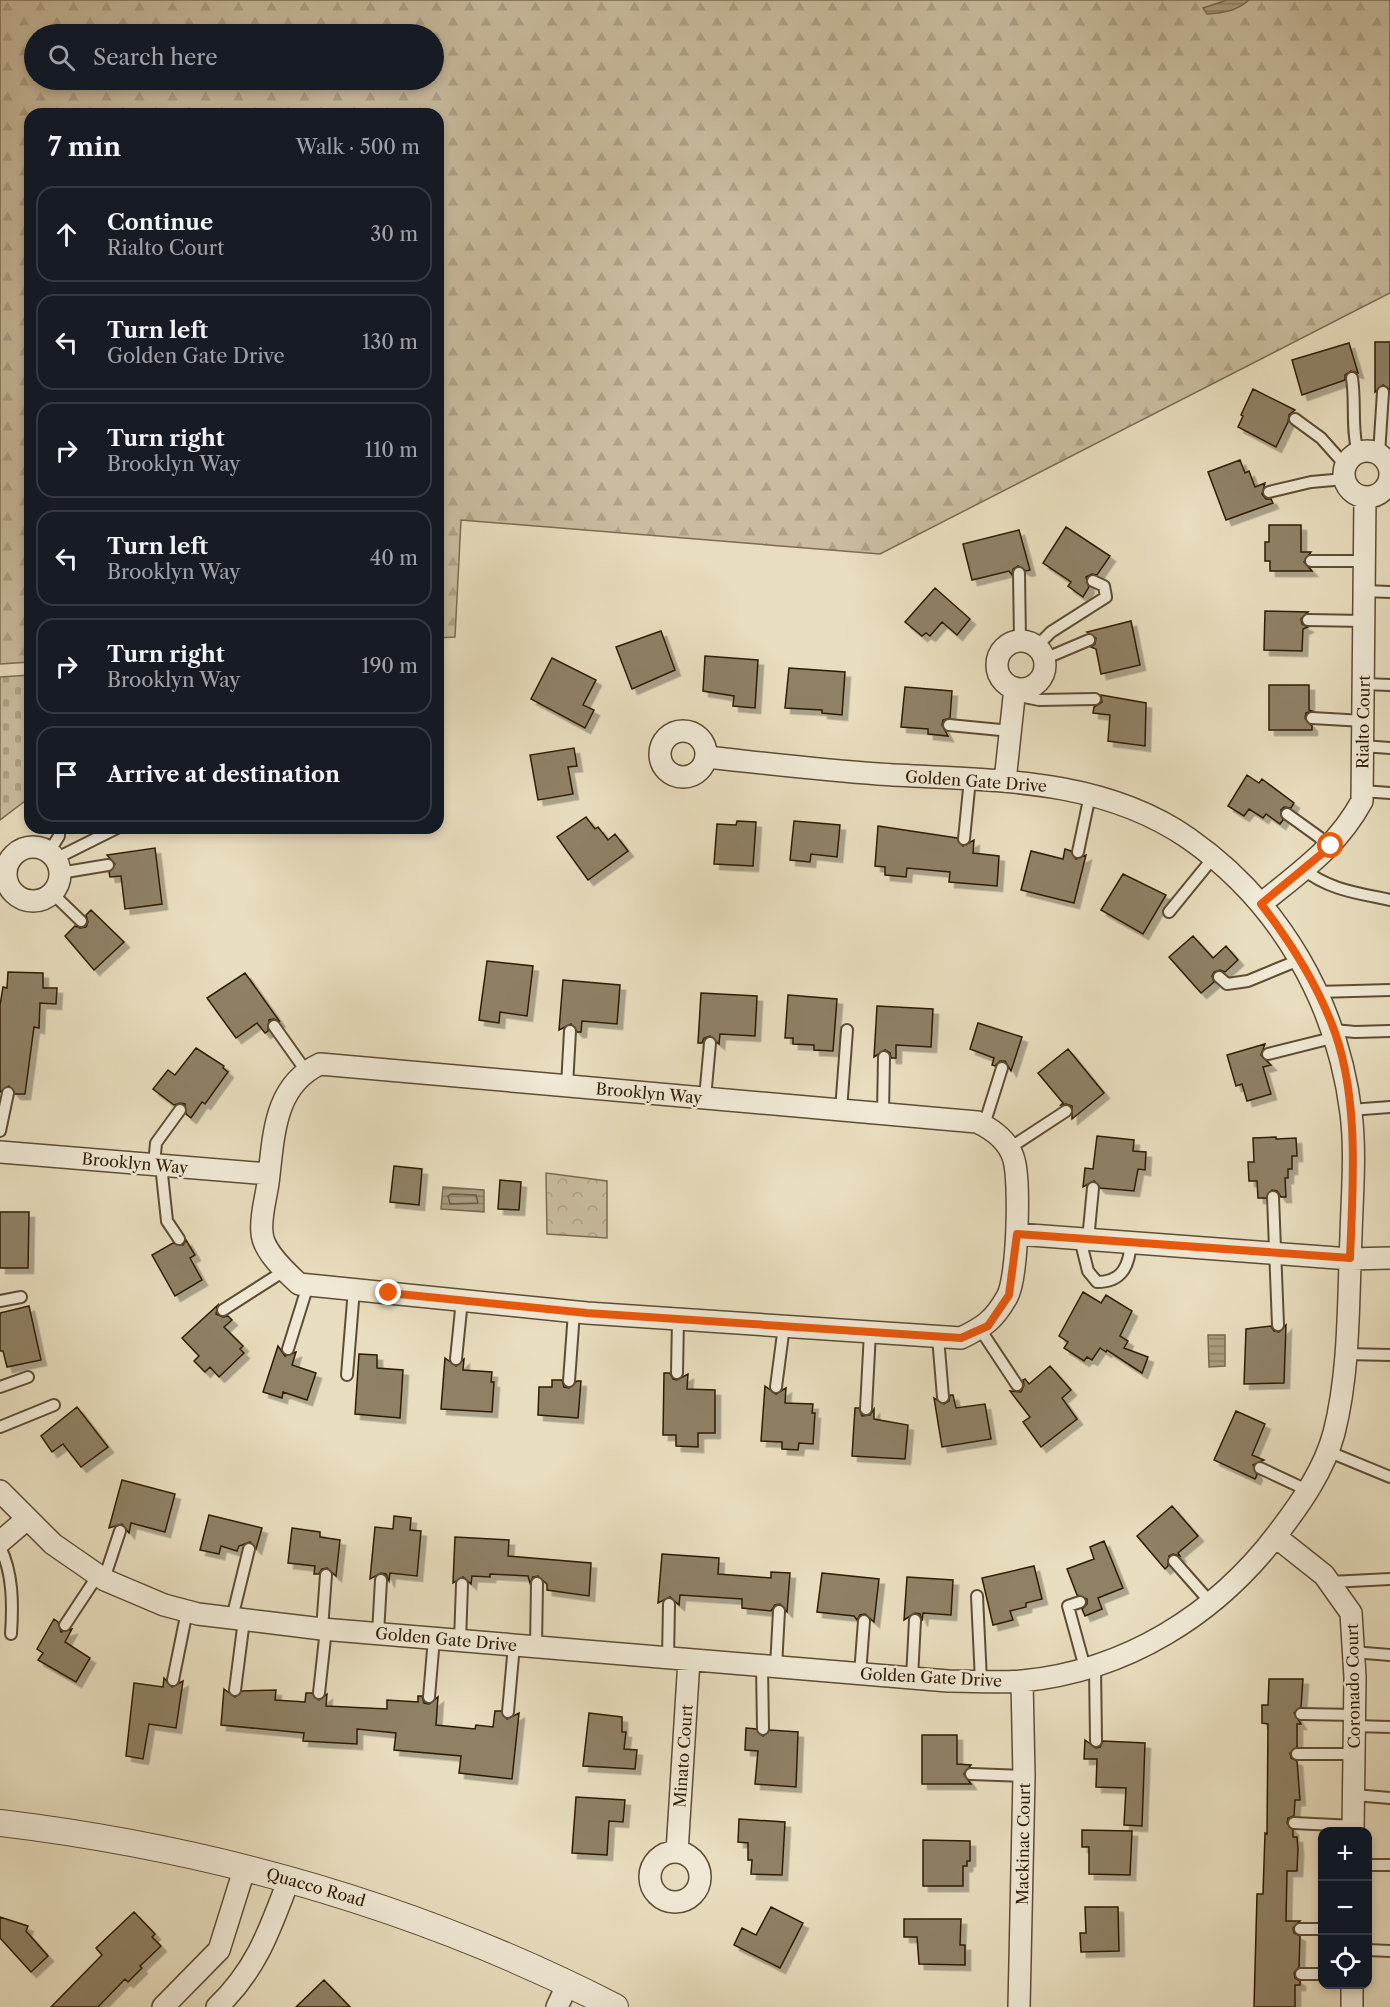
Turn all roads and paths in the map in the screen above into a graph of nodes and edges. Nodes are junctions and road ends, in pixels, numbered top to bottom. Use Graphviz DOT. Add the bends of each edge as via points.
graph roads {
  1 [pos="1352,378"];
  2 [pos="1383,392"];
  3 [pos="1295,419"];
  4 [pos="1387,462"];
  5 [pos="1349,466"];
  6 [pos="1269,492"];
  7 [pos="1365,497"];
  8 [pos="1311,561"];
  9 [pos="1365,561"];
  10 [pos="1019,573"];
  11 [pos="1093,581"];
  12 [pos="1364,591"];
  13 [pos="1390,592"];
  14 [pos="1308,620"];
  15 [pos="1364,621"];
  16 [pos="1089,639"];
  17 [pos="1034,648"];
  18 [pos="1364,684"];
  19 [pos="1390,685"];
  20 [pos="1015,692"];
  21 [pos="1095,699"];
  22 [pos="1312,718"];
  23 [pos="1364,721"];
  24 [pos="949,725"];
  25 [pos="1011,731"];
  26 [pos="1363,746"];
  27 [pos="1390,748"];
  28 [pos="706,757"];
  29 [pos="970,779"];
  30 [pos="1005,780"];
  31 [pos="1362,791"];
  32 [pos="1390,793"];
  33 [pos="1090,795"];
  34 [pos="1287,814"];
  35 [pos="59,834"];
  36 [pos="106,834"];
  37 [pos="964,839"];
  38 [pos="1328,848"];
  39 [pos="1078,852"];
  40 [pos="1213,858"];
  41 [pos="54,861"];
  42 [pos="108,865"];
  43 [pos="1303,869"];
  44 [pos="4,884"];
  45 [pos="52,893"];
  46 [pos="1390,900"];
  47 [pos="1261,904"];
  48 [pos="1169,912"];
  49 [pos="81,921"];
  50 [pos="1299,960"];
  51 [pos="1219,977"];
  52 [pos="1390,990"];
  53 [pos="1317,992"];
  54 [pos="274,1026"];
  55 [pos="847,1030"];
  56 [pos="570,1031"];
  57 [pos="1390,1031"];
  58 [pos="1335,1033"];
  59 [pos="710,1044"];
  60 [pos="1268,1054"];
  61 [pos="885,1057"];
  62 [pos="1002,1068"];
  63 [pos="306,1071"];
  64 [pos="567,1086"];
  65 [pos="8,1093"];
  66 [pos="705,1098"];
  67 [pos="1390,1107"];
  68 [pos="180,1110"];
  69 [pos="841,1110"];
  70 [pos="1350,1110"];
  71 [pos="1066,1111"];
  72 [pos="883,1113"];
  73 [pos="984,1125"];
  74 [pos="0,1131"];
  75 [pos="1008,1149"];
  76 [pos="0,1152"];
  77 [pos="158,1165"];
  78 [pos="269,1174"];
  79 [pos="1093,1188"];
  80 [pos="1273,1197"];
  81 [pos="1017,1234"];
  82 [pos="179,1239"];
  83 [pos="1084,1239"];
  84 [pos="1131,1243"];
  85 [pos="1275,1253"];
  86 [pos="1350,1258"];
  87 [pos="1390,1258"];
  88 [pos="284,1271"];
  89 [pos="308,1285"];
  90 [pos="354,1289"];
  91 [pos="21,1297"];
  92 [pos="462,1300"];
  93 [pos="0,1301"];
  94 [pos="223,1310"];
  95 [pos="574,1312"];
  96 [pos="678,1319"];
  97 [pos="1278,1325"];
  98 [pos="784,1326"];
  99 [pos="980,1329"];
  100 [pos="870,1332"];
  101 [pos="938,1337"];
  102 [pos="288,1349"];
  103 [pos="1346,1354"];
  104 [pos="1390,1355"];
  105 [pos="456,1359"];
  106 [pos="676,1373"];
  107 [pos="347,1375"];
  108 [pos="28,1377"];
  109 [pos="568,1380"];
  110 [pos="1017,1385"];
  111 [pos="0,1387"];
  112 [pos="776,1387"];
  113 [pos="943,1397"];
  114 [pos="54,1405"];
  115 [pos="866,1409"];
  116 [pos="0,1427"];
  117 [pos="1327,1451"];
  118 [pos="1260,1468"];
  119 [pos="1390,1477"];
  120 [pos="1307,1490"];
  121 [pos="0,1491"];
  122 [pos="27,1520"];
  123 [pos="120,1531"];
  124 [pos="1276,1537"];
  125 [pos="0,1545"];
  126 [pos="249,1549"];
  127 [pos="1174,1561"];
  128 [pos="326,1575"];
  129 [pos="101,1577"];
  130 [pos="1390,1579"];
  131 [pos="381,1580"];
  132 [pos="1329,1582"];
  133 [pos="537,1583"];
  134 [pos="462,1584"];
  135 [pos="977,1596"];
  136 [pos="1080,1602"];
  137 [pos="1211,1603"];
  138 [pos="669,1604"];
  139 [pos="187,1611"];
  140 [pos="779,1611"];
  141 [pos="238,1619"];
  142 [pos="915,1620"];
  143 [pos="864,1621"];
  144 [pos="65,1625"];
  145 [pos="324,1629"];
  146 [pos="11,1634"];
  147 [pos="378,1634"];
  148 [pos="434,1638"];
  149 [pos="460,1641"];
  150 [pos="514,1645"];
  151 [pos="536,1647"];
  152 [pos="1353,1652"];
  153 [pos="1390,1655"];
  154 [pos="668,1658"];
  155 [pos="689,1660"];
  156 [pos="769,1666"];
  157 [pos="1090,1667"];
  158 [pos="860,1674"];
  159 [pos="912,1678"];
  160 [pos="173,1680"];
  161 [pos="981,1681"];
  162 [pos="1022,1681"];
  163 [pos="235,1690"];
  164 [pos="319,1694"];
  165 [pos="429,1696"];
  166 [pos="507,1712"];
  167 [pos="1301,1714"];
  168 [pos="1354,1720"];
  169 [pos="1390,1727"];
  170 [pos="762,1730"];
  171 [pos="1096,1741"];
  172 [pos="1297,1754"];
  173 [pos="1354,1754"];
  174 [pos="970,1774"];
  175 [pos="1024,1776"];
  176 [pos="1354,1795"];
  177 [pos="1390,1798"];
  178 [pos="0,1823"];
  179 [pos="1294,1823"];
  180 [pos="1334,1827"];
  181 [pos="1354,1827"];
  182 [pos="677,1852"];
  183 [pos="1372,1865"];
  184 [pos="1390,1865"];
  185 [pos="245,1867"];
  186 [pos="290,1879"];
  187 [pos="1300,1929"];
  188 [pos="1318,1929"];
  189 [pos="1372,1950"];
  190 [pos="1390,1951"];
  191 [pos="1300,1974"];
  192 [pos="1318,1974"];
  193 [pos="568,1983"];
  194 [pos="1352,1989"];
  195 [pos="163,2007"];
  196 [pos="217,2007"];
  197 [pos="556,2007"];
  198 [pos="615,2007"];
  199 [pos="1019,2007"];
  200 [pos="1352,2007"];
  1 -- 5 [label="lane" via="1354,441"];
  2 -- 4 [label="lane"];
  3 -- 5 [label="lane"];
  4 -- 5 [label="street" via="1367,450"];
  4 -- 7 [label="street" via="1384,488"];
  5 -- 6 [label="lane" via="1311,482"];
  5 -- 7 [label="street" via="1351,490"];
  7 -- 9 [label="street, Rialto Court"];
  8 -- 9 [label="lane"];
  9 -- 12 [label="street, Rialto Court"];
  10 -- 17 [label="lane"];
  11 -- 17 [label="lane" via="1104,586 1106,597 1051,632"];
  12 -- 13 [label="lane"];
  12 -- 15 [label="street, Rialto Court"];
  14 -- 15 [label="lane"];
  15 -- 18 [label="street, Rialto Court"];
  16 -- 17 [label="lane"];
  17 -- 20 [label="street" via="1045,669 1031,687"];
  17 -- 20 [label="street" via="1008,644 1002,649 997,664 1002,679"];
  18 -- 19 [label="lane"];
  18 -- 23 [label="street, Rialto Court"];
  20 -- 21 [label="lane" via="1040,700"];
  20 -- 25 [label="street"];
  22 -- 23 [label="lane"];
  23 -- 26 [label="street, Rialto Court"];
  24 -- 25 [label="lane"];
  25 -- 30 [label="street"];
  26 -- 27 [label="lane"];
  26 -- 31 [label="street, Rialto Court"];
  28 -- 29 [label="street, Golden Gate Drive"];
  29 -- 30 [label="street, Golden Gate Drive"];
  29 -- 37 [label="lane"];
  30 -- 33 [label="street, Golden Gate Drive"];
  31 -- 32 [label="lane"];
  31 -- 38 [label="street, Rialto Court" via="1362,801 1348,827"];
  33 -- 39 [label="lane"];
  33 -- 40 [label="street, Golden Gate Drive" via="1127,804 1187,837"];
  34 -- 38 [label="lane"];
  35 -- 41 [label="lane"];
  36 -- 41 [label="lane"];
  38 -- 43 [label="street, Rialto Court"];
  40 -- 47 [label="street, Golden Gate Drive" via="1245,884"];
  40 -- 48 [label="lane"];
  41 -- 42 [label="lane"];
  41 -- 44 [label="street" via="31,847 22,849 9,862"];
  41 -- 45 [label="street" via="58,884"];
  43 -- 46 [label="lane" via="1319,882 1338,889"];
  43 -- 47 [label="street, Rialto Court"];
  44 -- 45 [label="street" via="32,901"];
  45 -- 49 [label="lane"];
  47 -- 50 [label="street, Golden Gate Drive" via="1285,934"];
  50 -- 51 [label="lane" via="1248,981 1227,984"];
  50 -- 53 [label="street, Golden Gate Drive"];
  52 -- 53 [label="lane"];
  53 -- 58 [label="street, Golden Gate Drive"];
  54 -- 63 [label="lane"];
  55 -- 69 [label="lane"];
  56 -- 64 [label="lane"];
  57 -- 58 [label="lane"];
  58 -- 60 [label="lane"];
  58 -- 70 [label="street, Golden Gate Drive"];
  59 -- 66 [label="lane"];
  61 -- 72 [label="lane"];
  62 -- 73 [label="lane"];
  63 -- 64 [label="street, Brooklyn Way" via="320,1064"];
  63 -- 78 [label="street" via="291,1087 277,1112"];
  64 -- 66 [label="street, Brooklyn Way"];
  65 -- 74 [label="lane"];
  66 -- 69 [label="street, Brooklyn Way"];
  67 -- 70 [label="lane"];
  68 -- 77 [label="lane" via="156,1143"];
  69 -- 72 [label="street, Brooklyn Way"];
  70 -- 86 [label="street, Golden Gate Drive"];
  71 -- 75 [label="lane"];
  72 -- 73 [label="street, Brooklyn Way"];
  73 -- 75 [label="street" via="998,1133"];
  75 -- 81 [label="street" via="1014,1160"];
  76 -- 77 [label="street, Brooklyn Way"];
  77 -- 78 [label="street, Brooklyn Way"];
  77 -- 82 [label="lane" via="167,1221"];
  78 -- 88 [label="street" via="262,1234"];
  79 -- 83 [label="lane"];
  80 -- 85 [label="lane"];
  81 -- 83 [label="street"];
  81 -- 99 [label="street" via="1009,1295 988,1326"];
  83 -- 84 [label="street"];
  83 -- 84 [label="lane" via="1088,1271 1097,1282 1106,1282 1129,1265"];
  84 -- 85 [label="street"];
  85 -- 86 [label="street"];
  85 -- 97 [label="lane"];
  86 -- 87 [label="street"];
  86 -- 103 [label="street, Golden Gate Drive"];
  88 -- 89 [label="street" via="299,1284"];
  88 -- 94 [label="lane"];
  89 -- 90 [label="street"];
  89 -- 102 [label="lane"];
  90 -- 92 [label="street"];
  90 -- 107 [label="lane"];
  91 -- 93 [label="lane"];
  92 -- 95 [label="street"];
  92 -- 105 [label="lane"];
  95 -- 96 [label="street"];
  95 -- 109 [label="lane"];
  96 -- 98 [label="street"];
  96 -- 106 [label="lane"];
  98 -- 100 [label="street"];
  98 -- 112 [label="lane"];
  99 -- 101 [label="street" via="961,1338"];
  99 -- 110 [label="lane"];
  100 -- 101 [label="street"];
  100 -- 115 [label="lane"];
  101 -- 113 [label="lane"];
  103 -- 104 [label="lane"];
  103 -- 117 [label="street, Golden Gate Drive" via="1334,1432"];
  108 -- 111 [label="lane"];
  114 -- 116 [label="lane"];
  117 -- 119 [label="lane"];
  117 -- 120 [label="street, Golden Gate Drive"];
  118 -- 120 [label="lane"];
  120 -- 124 [label="street, Golden Gate Drive"];
  121 -- 122 [label="street, Golden Gate Drive"];
  122 -- 125 [label="street"];
  122 -- 129 [label="street, Golden Gate Drive" via="53,1544"];
  123 -- 129 [label="lane"];
  124 -- 132 [label="street, Coronado Court"];
  124 -- 137 [label="street, Golden Gate Drive" via="1230,1588"];
  125 -- 146 [label="lane" via="9,1564"];
  126 -- 141 [label="lane"];
  127 -- 137 [label="lane"];
  128 -- 145 [label="lane"];
  129 -- 139 [label="street, Golden Gate Drive"];
  129 -- 144 [label="lane"];
  130 -- 132 [label="lane"];
  131 -- 147 [label="lane"];
  132 -- 152 [label="street, Coronado Court" via="1351,1613"];
  133 -- 151 [label="lane"];
  134 -- 149 [label="lane"];
  135 -- 161 [label="lane"];
  136 -- 157 [label="lane" via="1068,1606"];
  137 -- 157 [label="street, Golden Gate Drive" via="1176,1630 1123,1657"];
  138 -- 154 [label="lane"];
  139 -- 141 [label="street, Golden Gate Drive"];
  139 -- 160 [label="lane"];
  140 -- 156 [label="lane"];
  141 -- 145 [label="street, Golden Gate Drive"];
  141 -- 163 [label="lane"];
  142 -- 159 [label="lane"];
  143 -- 158 [label="lane"];
  145 -- 147 [label="street, Golden Gate Drive"];
  145 -- 164 [label="lane"];
  147 -- 148 [label="street, Golden Gate Drive"];
  148 -- 149 [label="street, Golden Gate Drive"];
  148 -- 165 [label="lane"];
  149 -- 150 [label="street, Golden Gate Drive"];
  150 -- 151 [label="street, Golden Gate Drive"];
  150 -- 166 [label="lane"];
  151 -- 154 [label="street, Golden Gate Drive"];
  152 -- 153 [label="lane"];
  152 -- 168 [label="street, Coronado Court"];
  154 -- 155 [label="street, Golden Gate Drive"];
  155 -- 156 [label="street, Golden Gate Drive"];
  155 -- 182 [label="street, Minato Court"];
  156 -- 158 [label="street, Golden Gate Drive"];
  156 -- 170 [label="lane"];
  157 -- 162 [label="street, Golden Gate Drive"];
  157 -- 171 [label="lane"];
  158 -- 159 [label="street, Golden Gate Drive"];
  159 -- 161 [label="street, Golden Gate Drive"];
  161 -- 162 [label="street, Golden Gate Drive"];
  162 -- 175 [label="street, Mackinac Court"];
  167 -- 168 [label="lane"];
  168 -- 169 [label="lane"];
  168 -- 173 [label="street, Coronado Court"];
  172 -- 173 [label="lane"];
  173 -- 176 [label="street, Coronado Court"];
  174 -- 175 [label="lane"];
  175 -- 199 [label="street, Mackinac Court"];
  176 -- 177 [label="lane"];
  176 -- 181 [label="street, Coronado Court"];
  178 -- 185 [label="street, Quacco Road" via="129,1841"];
  179 -- 180 [label="lane"];
  183 -- 184 [label="lane"];
  185 -- 186 [label="street, Quacco Road"];
  185 -- 195 [label="street" via="219,1950"];
  186 -- 193 [label="street, Quacco Road" via="387,1908 482,1944"];
  186 -- 196 [label="street" via="247,1976"];
  187 -- 188 [label="lane"];
  189 -- 190 [label="lane"];
  191 -- 192 [label="lane"];
  193 -- 197 [label="street"];
  193 -- 198 [label="street, Quacco Road"];
  194 -- 200 [label="street"];
}
